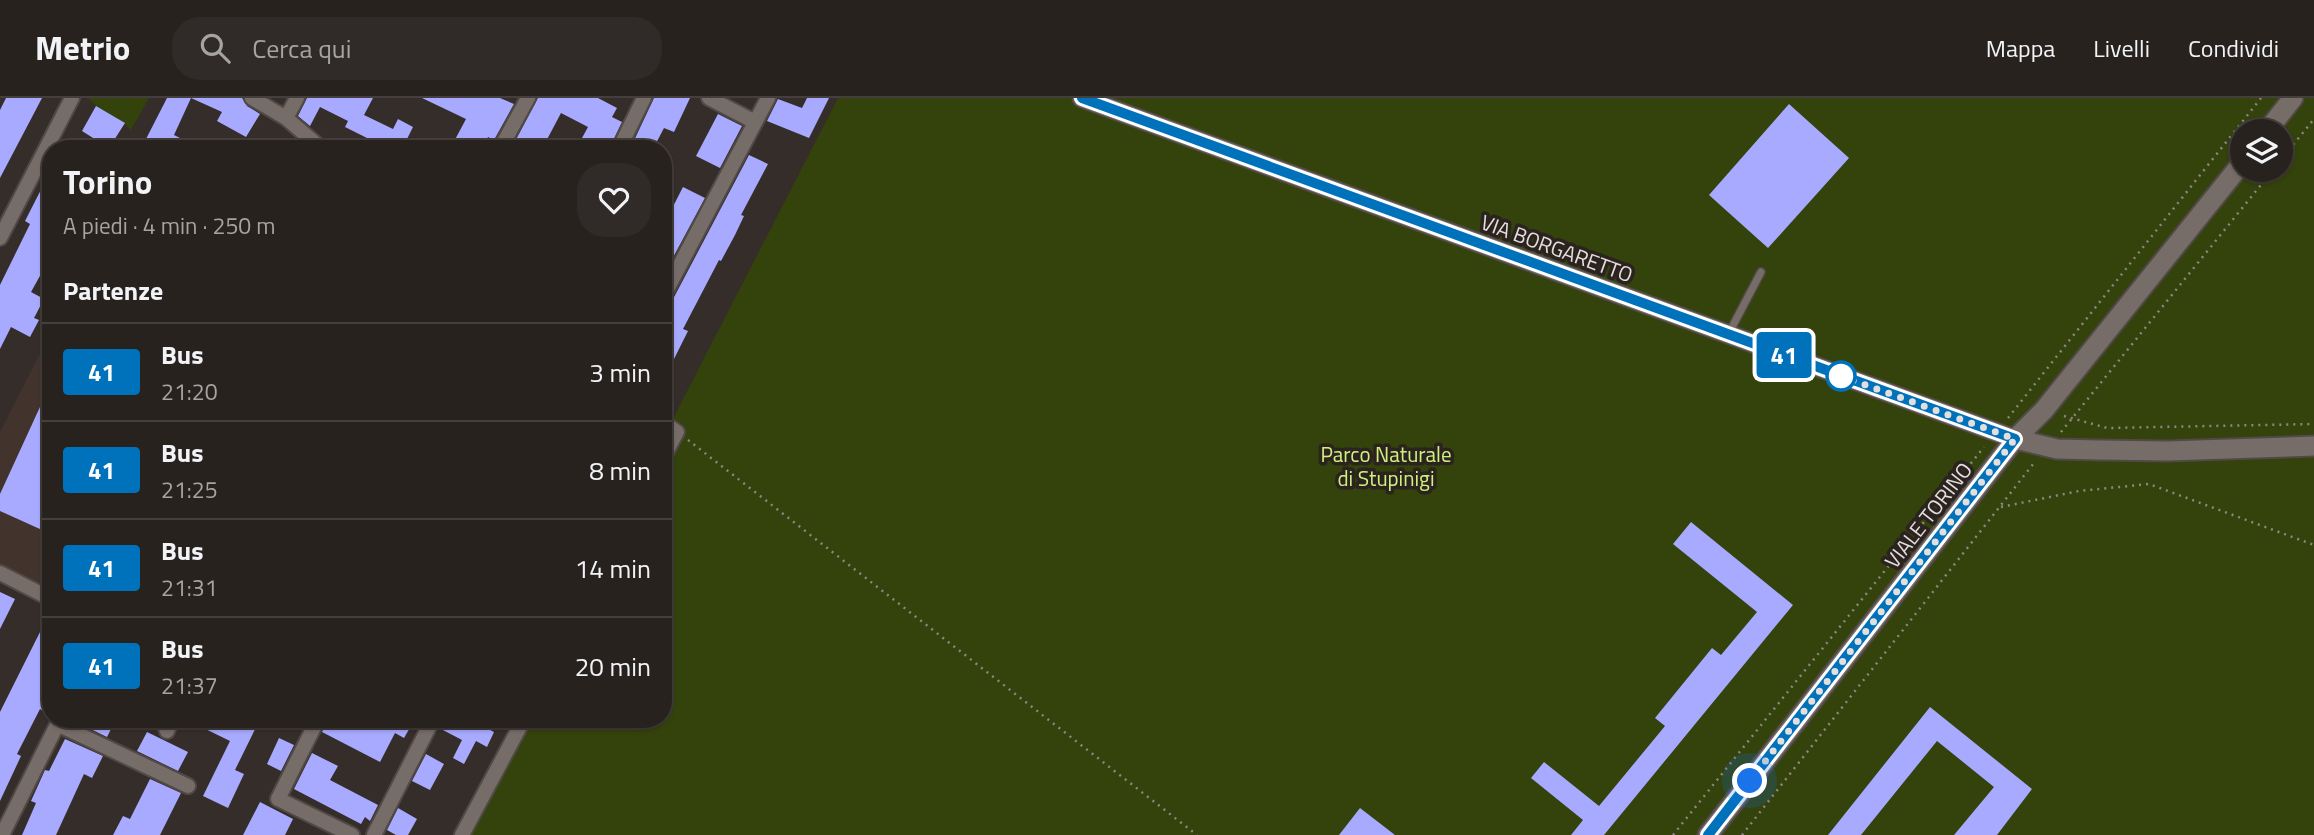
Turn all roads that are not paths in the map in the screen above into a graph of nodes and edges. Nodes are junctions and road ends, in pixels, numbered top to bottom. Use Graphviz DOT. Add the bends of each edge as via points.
graph roads {
  1 [pos="72,98"];
  2 [pos="253,98"];
  3 [pos="297,98"];
  4 [pos="528,98"];
  5 [pos="644,98"];
  6 [pos="709,98"];
  7 [pos="768,98"];
  8 [pos="1082,98"];
  9 [pos="2293,98"];
  10 [pos="286,118"];
  11 [pos="2276,119"];
  12 [pos="755,121"];
  13 [pos="50,140"];
  14 [pos="312,140"];
  15 [pos="505,140"];
  16 [pos="623,140"];
  17 [pos="42,156"];
  18 [pos="2230,178"];
  19 [pos="0,238"];
  20 [pos="1761,272"];
  21 [pos="672,280"];
  22 [pos="1728,335"];
  23 [pos="2015,439"];
  24 [pos="2314,446"];
  25 [pos="0,573"];
  26 [pos="42,594"];
  27 [pos="56,728"];
  28 [pos="73,728"];
  29 [pos="313,728"];
  30 [pos="428,728"];
  31 [pos="519,728"];
  32 [pos="188,786"];
  33 [pos="2,835"];
  34 [pos="352,835"];
  35 [pos="374,835"];
  36 [pos="463,835"];
  37 [pos="1707,835"];
  1 -- 13 [label="street"];
  2 -- 10 [label="street"];
  3 -- 10 [label="street"];
  4 -- 15 [label="street"];
  5 -- 16 [label="street"];
  6 -- 12 [label="street"];
  7 -- 12 [label="street"];
  8 -- 22 [label="street, VIA BORGARETTO"];
  9 -- 11 [label="main road"];
  10 -- 14 [label="street"];
  12 -- 21 [label="street"];
  17 -- 19 [label="street"];
  18 -- 23 [label="main road, VIALE TORINO" via="2044,410"];
  20 -- 22 [label="lane"];
  22 -- 23 [label="street, VIA BORGARETTO"];
  23 -- 24 [label="main road" via="2049,447 2168,451"];
  23 -- 37 [label="main road, VIALE TORINO"];
  25 -- 26 [label="street"];
  27 -- 33 [label="street"];
  28 -- 32 [label="street"];
  29 -- 34 [label="street" via="278,799"];
  30 -- 35 [label="street"];
  31 -- 36 [label="street"];
}
